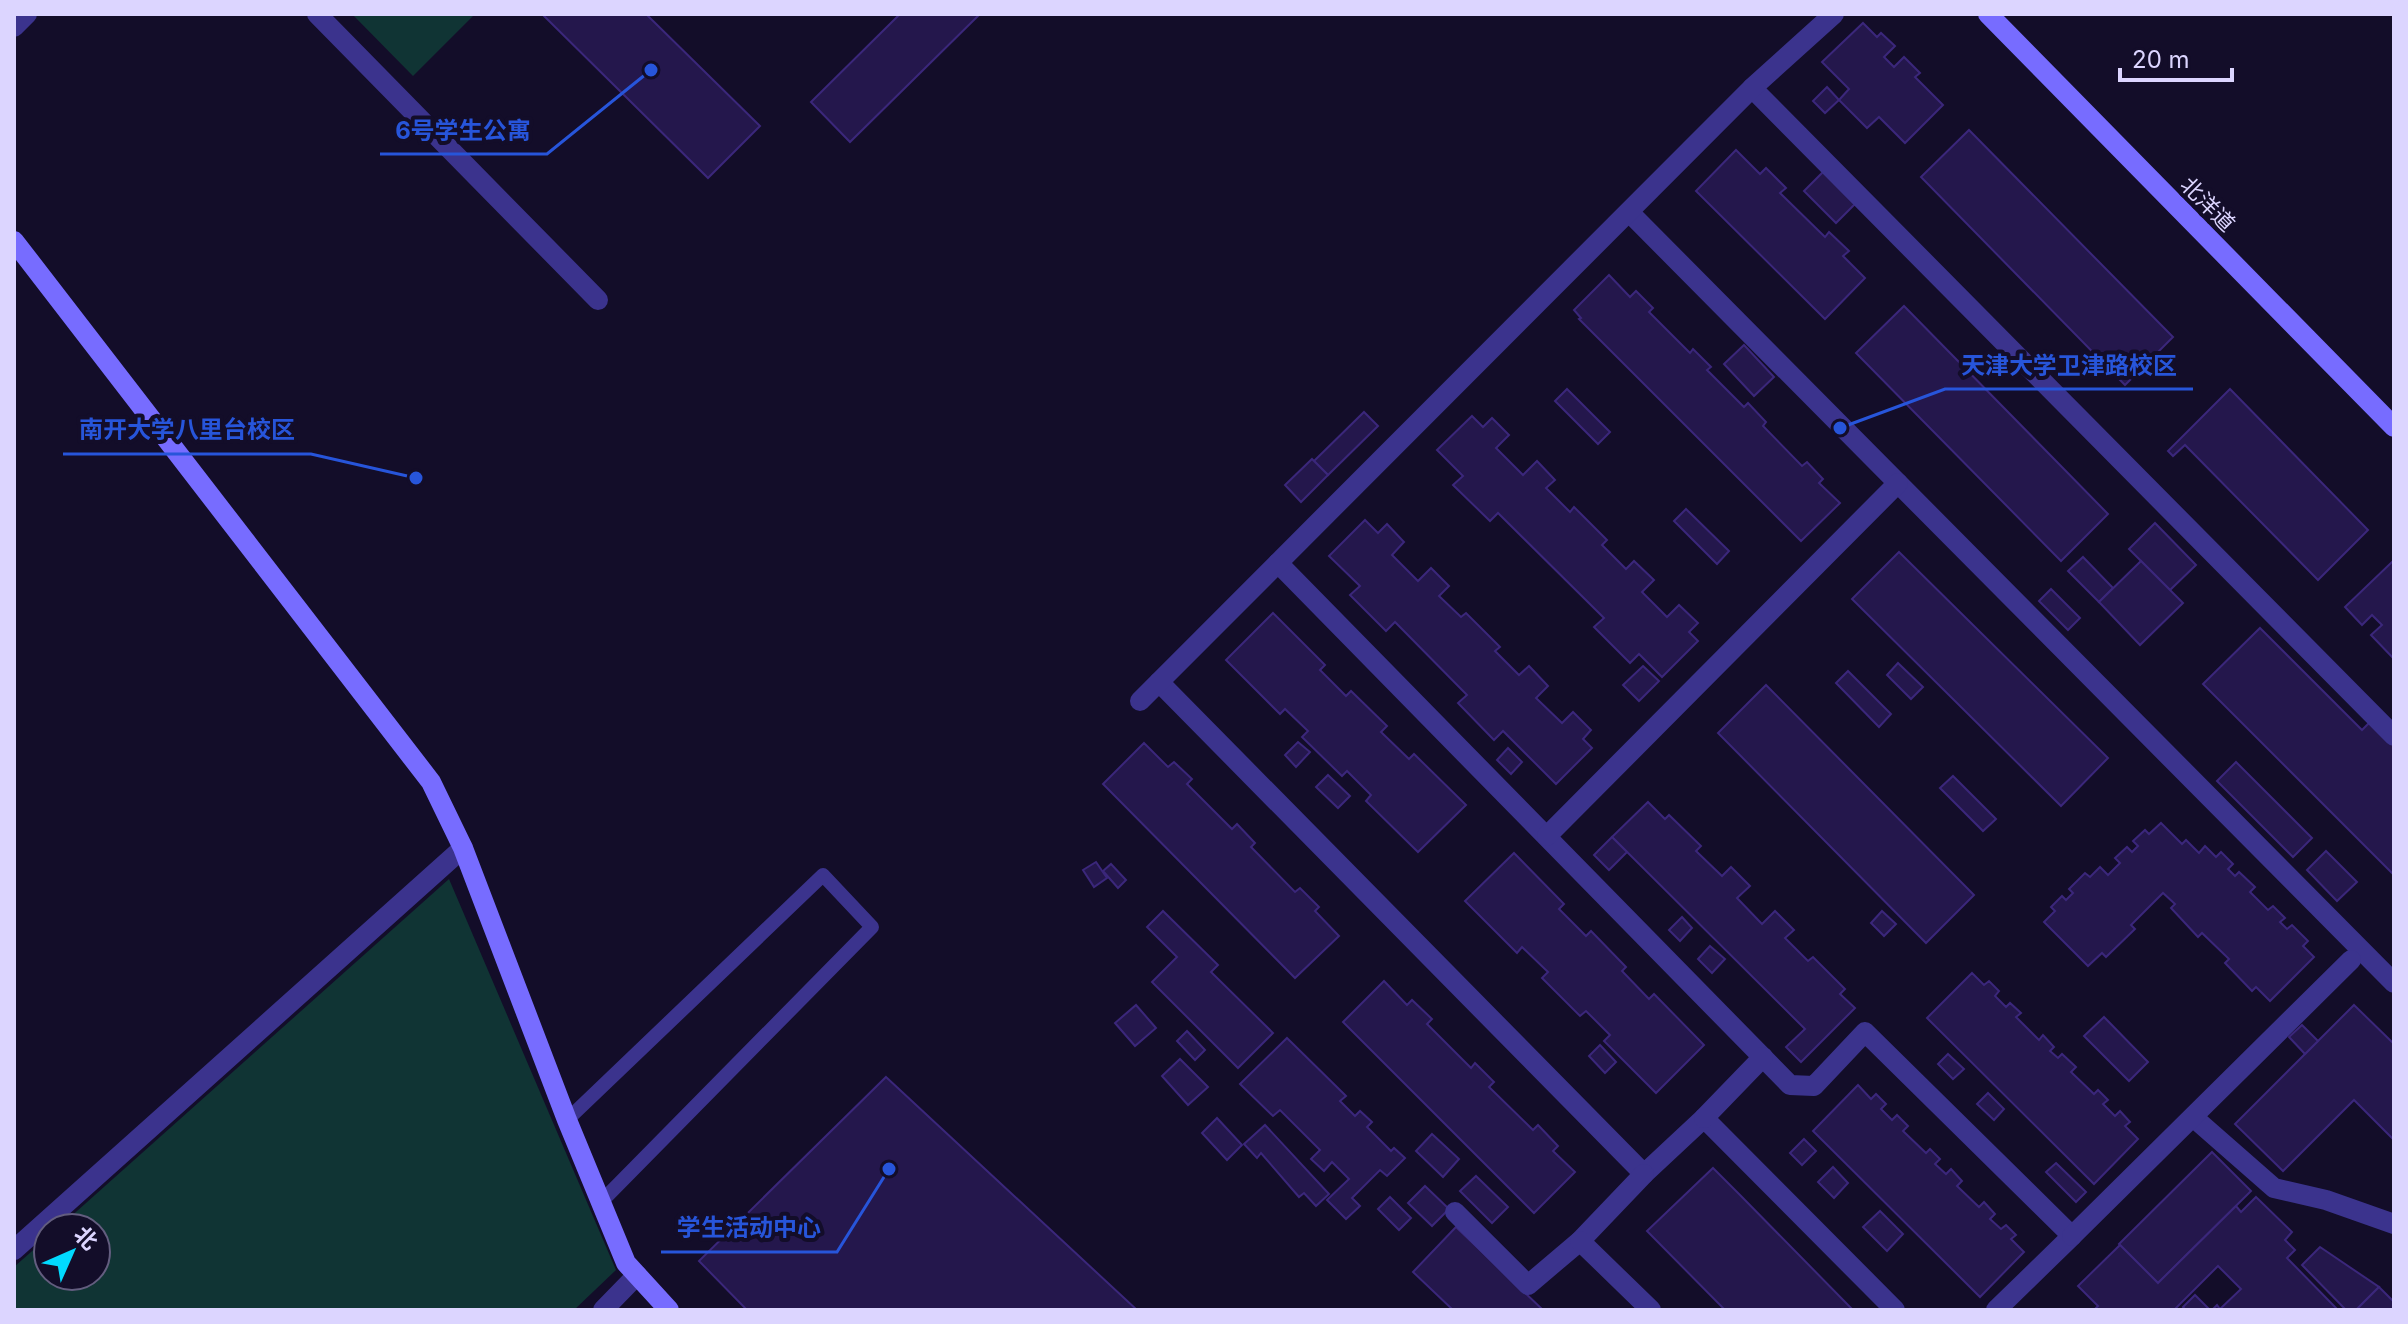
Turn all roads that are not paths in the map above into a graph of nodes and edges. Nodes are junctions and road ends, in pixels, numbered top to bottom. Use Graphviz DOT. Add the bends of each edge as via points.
graph roads {
  1 [pos="27,14"];
  2 [pos="317,14"];
  3 [pos="1834,14"];
  4 [pos="1988,14"];
  5 [pos="14,27"];
  6 [pos="1752,88"];
  7 [pos="1629,212"];
  8 [pos="14,241"];
  9 [pos="598,300"];
  10 [pos="2394,427"];
  11 [pos="1898,483"];
  12 [pos="1278,563"];
  13 [pos="1159,682"];
  14 [pos="1140,701"];
  15 [pos="2394,736"];
  16 [pos="1547,836"];
  17 [pos="463,848"];
  18 [pos="2351,960"];
  19 [pos="2394,983"];
  20 [pos="1763,1057"];
  21 [pos="2193,1117"];
  22 [pos="1704,1118"];
  23 [pos="567,1120"];
  24 [pos="1644,1174"];
  25 [pos="601,1202"];
  26 [pos="1455,1212"];
  27 [pos="2394,1224"];
  28 [pos="2072,1236"];
  29 [pos="1580,1241"];
  30 [pos="14,1250"];
  31 [pos="637,1275"];
  32 [pos="603,1310"];
  33 [pos="669,1310"];
  34 [pos="1651,1310"];
  35 [pos="1895,1310"];
  36 [pos="1996,1310"];
  1 -- 5 [label="street"];
  2 -- 9 [label="street"];
  3 -- 6 [label="street"];
  4 -- 10 [label="street, 北洋道"];
  6 -- 7 [label="street"];
  6 -- 15 [label="street"];
  7 -- 11 [label="street"];
  7 -- 12 [label="street"];
  8 -- 17 [label="street" via="431,782"];
  11 -- 16 [label="street"];
  11 -- 19 [label="street"];
  12 -- 13 [label="street"];
  12 -- 16 [label="street"];
  13 -- 14 [label="street"];
  13 -- 24 [label="street"];
  16 -- 20 [label="street"];
  17 -- 23 [label="street"];
  17 -- 30 [label="street"];
  18 -- 21 [label="street"];
  20 -- 22 [label="street"];
  20 -- 28 [label="street" via="1790,1085 1814,1086 1865,1032"];
  21 -- 27 [label="street" via="2274,1188"];
  21 -- 28 [label="street"];
  22 -- 24 [label="street"];
  22 -- 35 [label="street"];
  23 -- 25 [label="street"];
  23 -- 25 [label="lane" via="823,875 872,927"];
  24 -- 29 [label="street"];
  25 -- 31 [label="street" via="626,1263"];
  26 -- 29 [label="street" via="1528,1285"];
  28 -- 36 [label="street"];
  29 -- 34 [label="street"];
  31 -- 32 [label="street"];
  31 -- 33 [label="street"];
}
